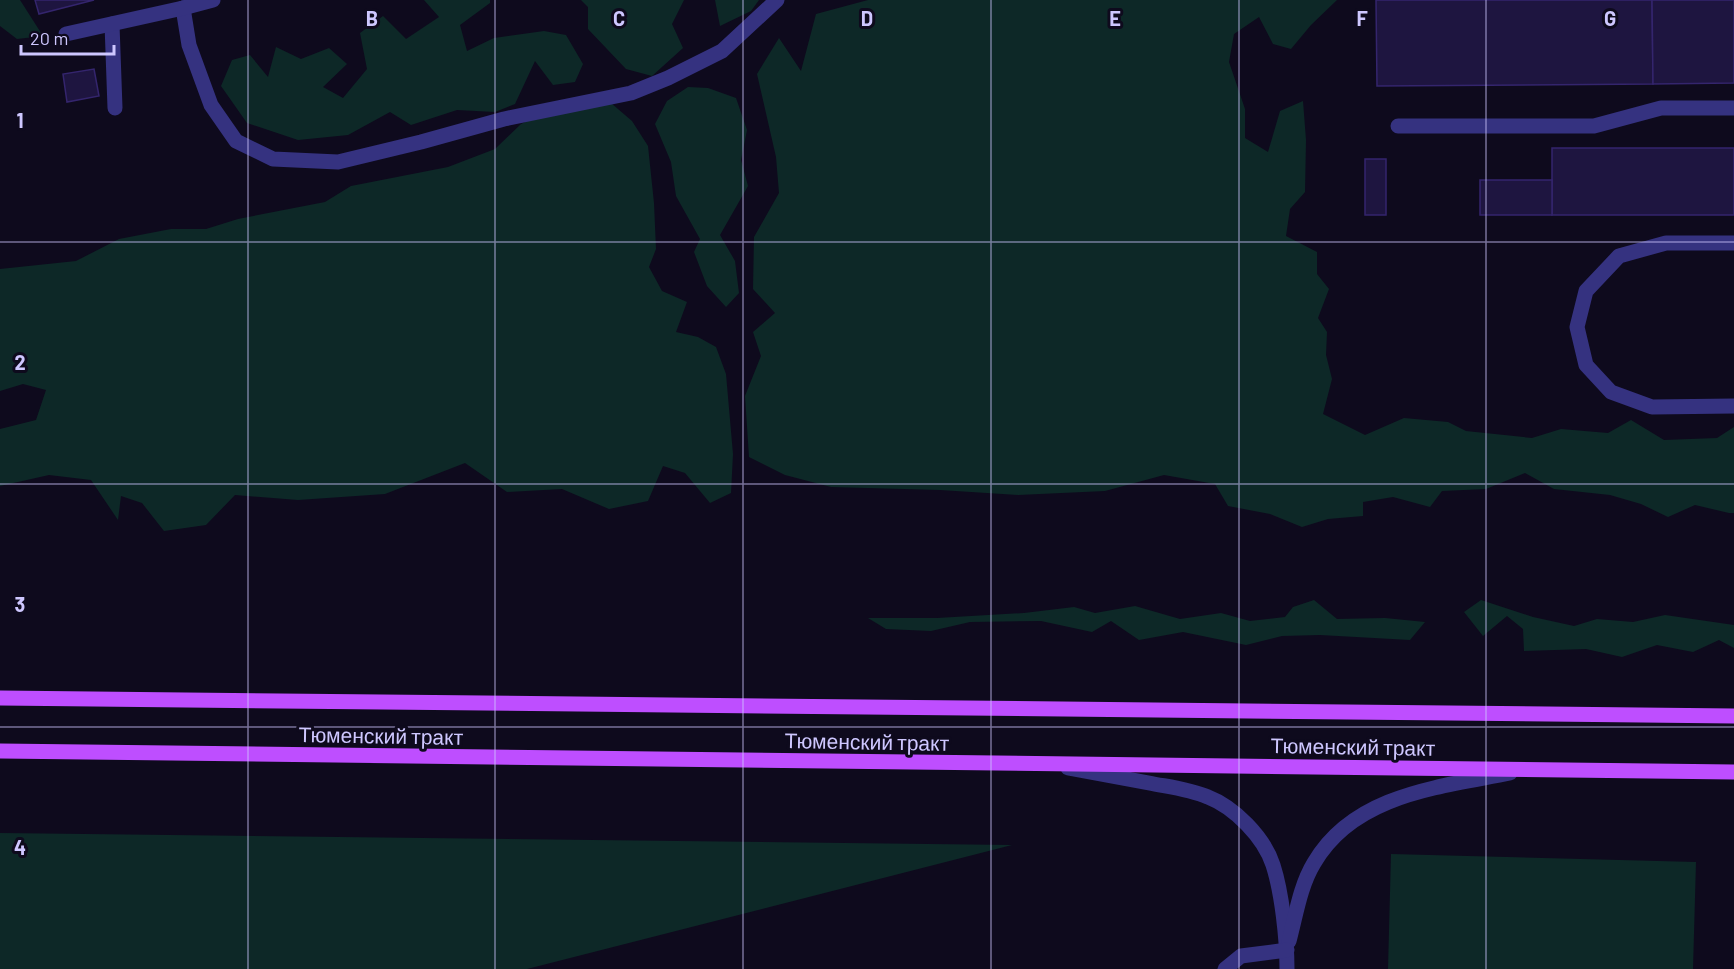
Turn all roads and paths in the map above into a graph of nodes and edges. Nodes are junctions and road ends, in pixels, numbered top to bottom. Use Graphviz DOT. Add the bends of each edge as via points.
graph roads {
  1 [pos="213,0"];
  2 [pos="777,0"];
  3 [pos="183,8"];
  4 [pos="112,24"];
  5 [pos="66,34"];
  6 [pos="115,108"];
  7 [pos="1734,108"];
  8 [pos="1398,126"];
  9 [pos="1734,243"];
  10 [pos="1734,406"];
  11 [pos="0,698"];
  12 [pos="1734,716"];
  13 [pos="0,751"];
  14 [pos="1045,764"];
  15 [pos="1525,770"];
  16 [pos="1734,772"];
  17 [pos="1287,950"];
  18 [pos="1225,969"];
  19 [pos="1287,969"];
  1 -- 3 [label="street"];
  2 -- 3 [label="street" via="722,51 631,93 504,119 338,162 273,159 236,141 211,105 189,45"];
  3 -- 4 [label="street"];
  4 -- 5 [label="street"];
  4 -- 6 [label="street"];
  7 -- 8 [label="street" via="1661,108 1594,126"];
  9 -- 10 [label="street" via="1666,243 1619,256 1586,291 1576,327 1586,365 1611,392 1652,407"];
  11 -- 12 [label="main road, Тюменский тракт"];
  13 -- 14 [label="main road, Тюменский тракт"];
  14 -- 15 [label="main road, Тюменский тракт"];
  14 -- 17 [label="street" via="1189,791 1227,807 1244,821 1272,863"];
  15 -- 16 [label="main road, Тюменский тракт"];
  15 -- 17 [label="street" via="1414,793 1374,807 1351,822 1330,840 1304,883"];
  17 -- 18 [label="street" via="1241,956"];
  17 -- 19 [label="street"];
}
